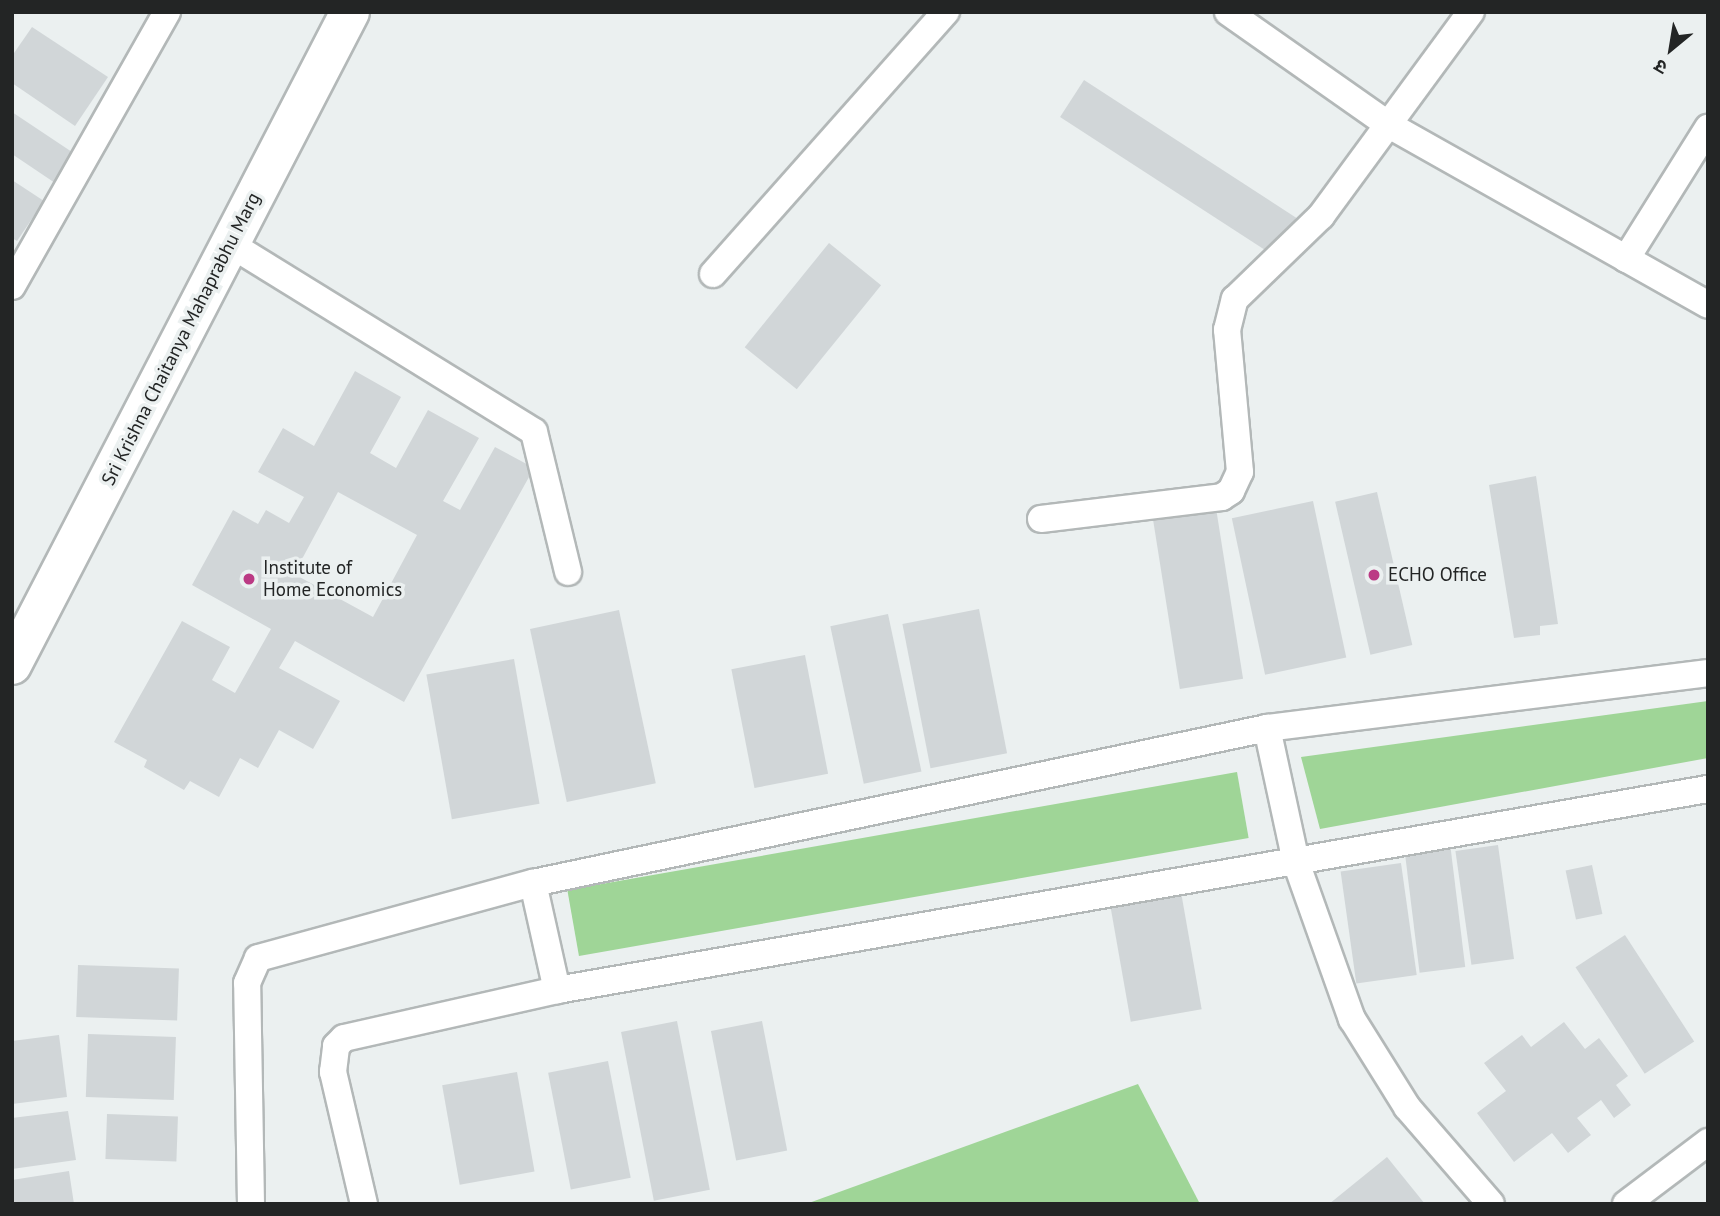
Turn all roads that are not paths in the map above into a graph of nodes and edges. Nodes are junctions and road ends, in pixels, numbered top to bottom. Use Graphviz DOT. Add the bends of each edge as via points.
graph roads {
  1 [pos="167,12"];
  2 [pos="350,12"];
  3 [pos="946,12"];
  4 [pos="1228,12"];
  5 [pos="1471,12"];
  6 [pos="1389,125"];
  7 [pos="1708,128"];
  8 [pos="230,244"];
  9 [pos="1626,258"];
  10 [pos="713,274"];
  11 [pos="12,286"];
  12 [pos="1708,305"];
  13 [pos="1041,519"];
  14 [pos="568,572"];
  15 [pos="12,665"];
  16 [pos="1708,673"];
  17 [pos="1267,728"];
  18 [pos="1708,789"];
  19 [pos="1296,862"];
  20 [pos="533,883"];
  21 [pos="557,990"];
  22 [pos="1708,1142"];
  23 [pos="251,1204"];
  24 [pos="364,1204"];
  25 [pos="1491,1204"];
  26 [pos="1626,1204"];
  1 -- 11 [label="street"];
  2 -- 8 [label="street, Sri Krishna Chaitanya Mahaprabhu Marg"];
  3 -- 10 [label="street"];
  4 -- 6 [label="street"];
  5 -- 6 [label="street"];
  6 -- 9 [label="street"];
  6 -- 13 [label="street" via="1321,216 1235,299 1228,313 1240,472 1231,491 1222,497"];
  7 -- 9 [label="street"];
  8 -- 14 [label="street" via="534,432"];
  8 -- 15 [label="street, Sri Krishna Chaitanya Mahaprabhu Marg"];
  9 -- 12 [label="street"];
  16 -- 17 [label="street"];
  17 -- 19 [label="street"];
  17 -- 20 [label="street"];
  18 -- 19 [label="street"];
  19 -- 21 [label="street"];
  19 -- 25 [label="street" via="1352,1019 1407,1107"];
  20 -- 21 [label="street"];
  20 -- 23 [label="street" via="258,958 247,983"];
  21 -- 24 [label="street" via="344,1038 336,1046 333,1072"];
  22 -- 26 [label="street"];
}
